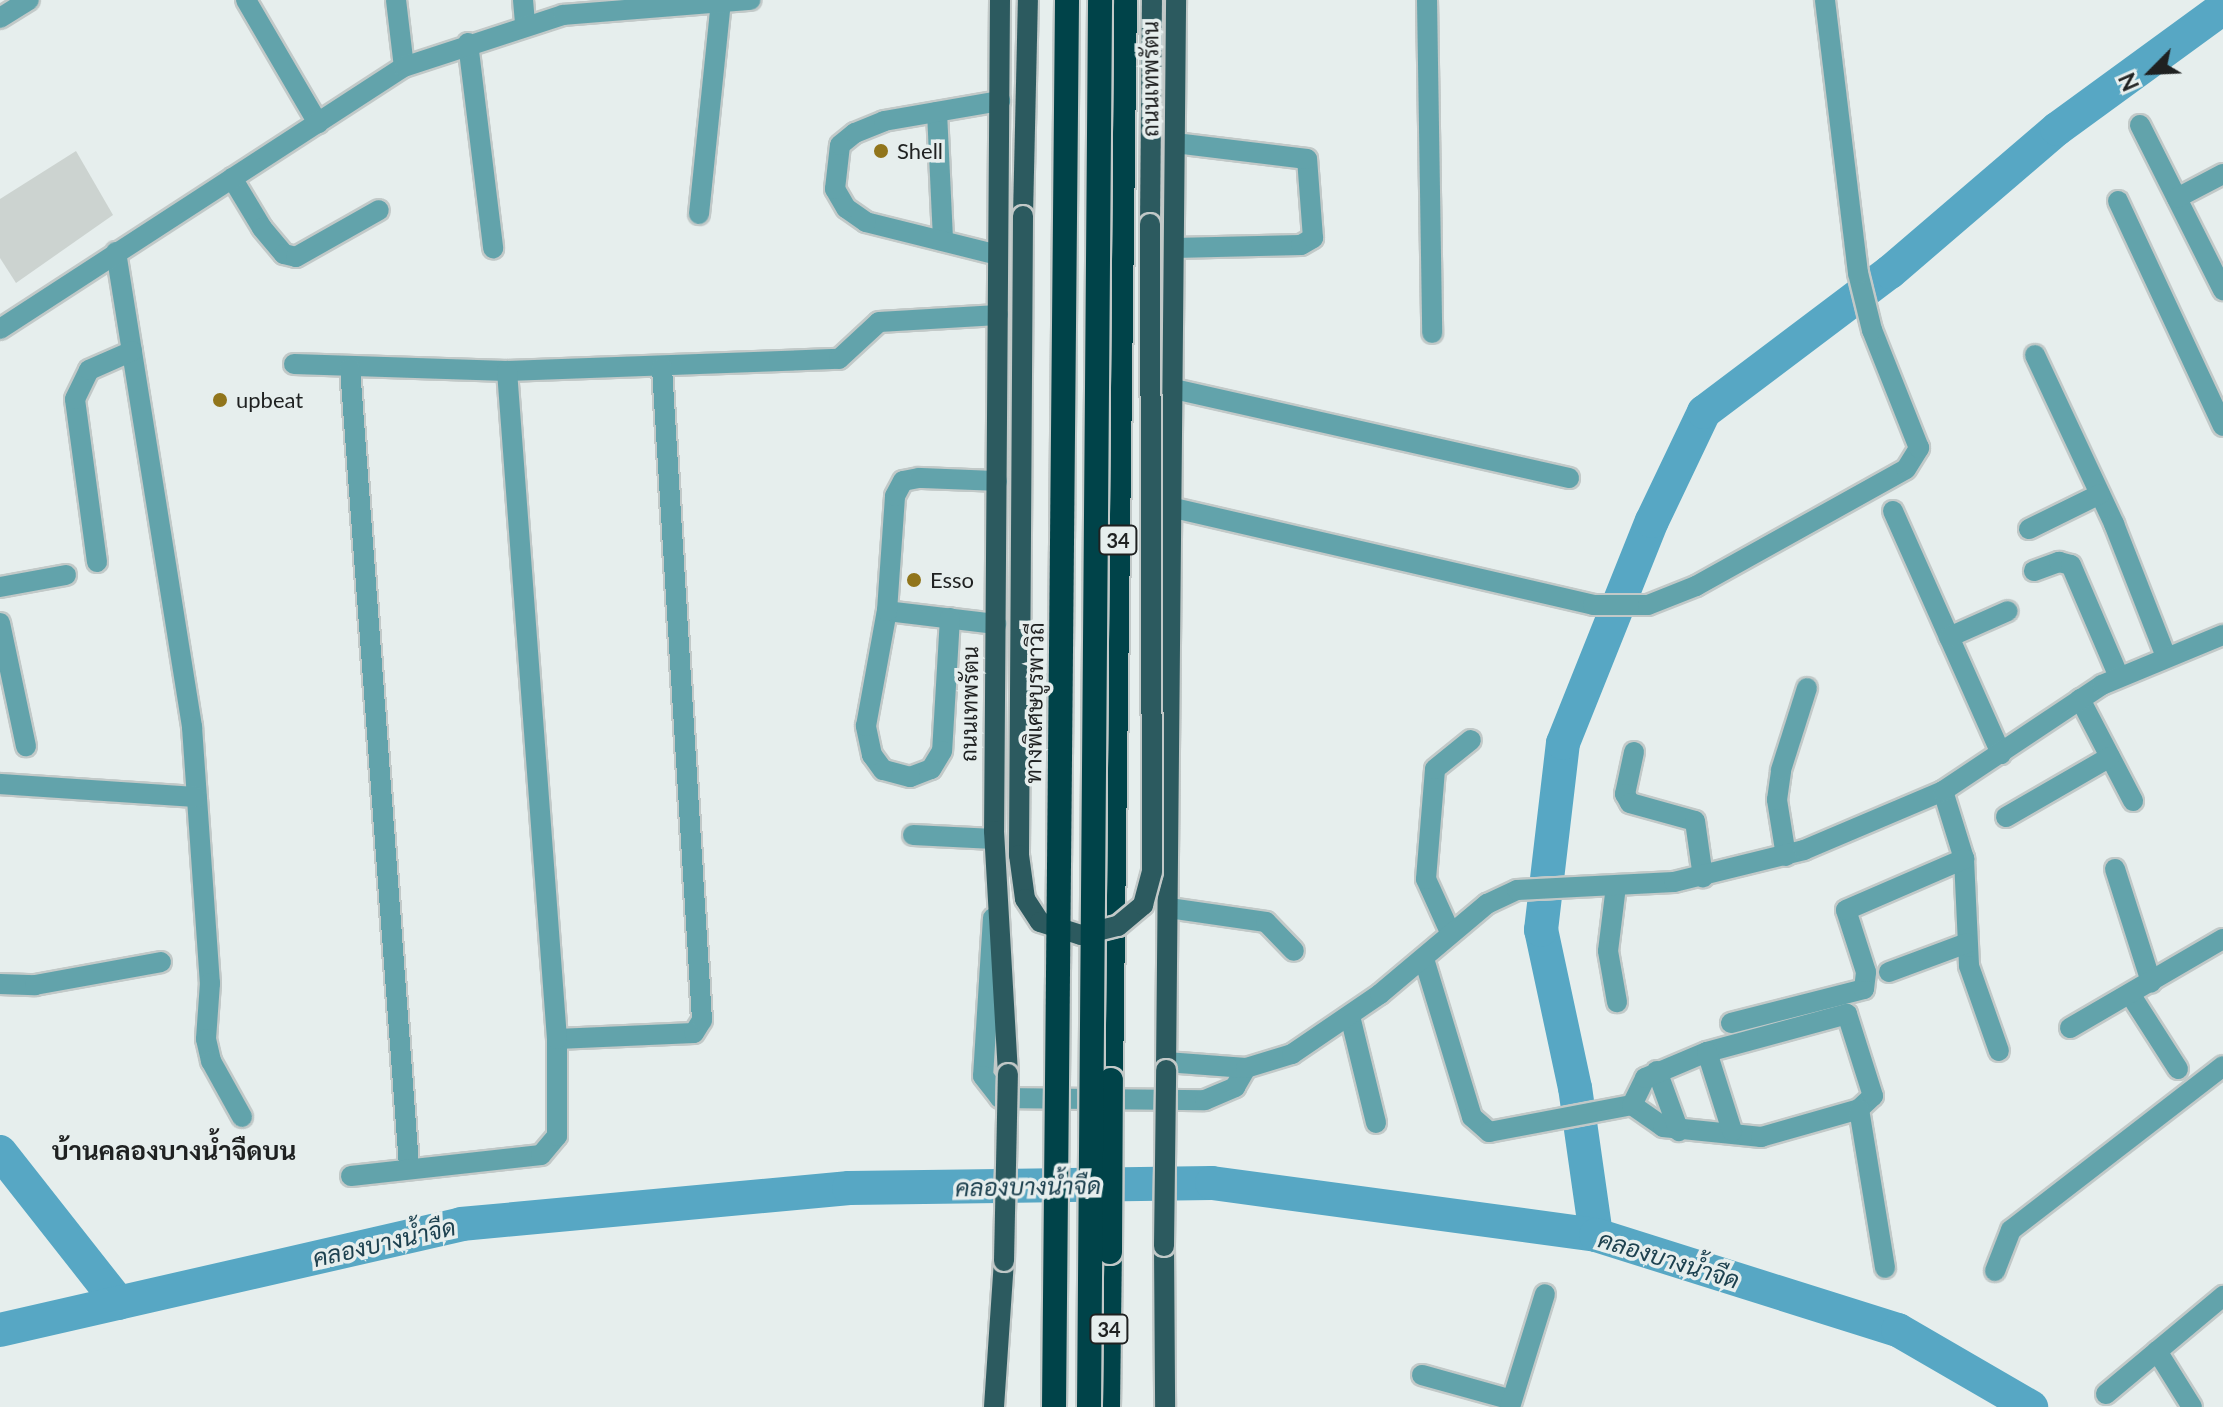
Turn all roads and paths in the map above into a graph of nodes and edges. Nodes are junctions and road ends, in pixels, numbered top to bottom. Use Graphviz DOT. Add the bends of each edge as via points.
graph roads {
  1 [pos="29,0"];
  2 [pos="246,0"];
  3 [pos="396,0"];
  4 [pos="523,0"];
  5 [pos="750,0"];
  6 [pos="1000,0"];
  7 [pos="1028,0"];
  8 [pos="1055,0"];
  9 [pos="1067,0"];
  10 [pos="1100,0"];
  11 [pos="1125,0"];
  12 [pos="1152,0"];
  13 [pos="1176,0"];
  14 [pos="1427,0"];
  15 [pos="1825,0"];
  16 [pos="721,2"];
  17 [pos="0,18"];
  18 [pos="525,25"];
  19 [pos="468,43"];
  20 [pos="404,67"];
  21 [pos="1000,101"];
  22 [pos="937,112"];
  23 [pos="318,123"];
  24 [pos="2140,125"];
  25 [pos="1175,143"];
  26 [pos="2223,174"];
  27 [pos="232,178"];
  28 [pos="2177,198"];
  29 [pos="2118,201"];
  30 [pos="379,210"];
  31 [pos="699,214"];
  32 [pos="943,241"];
  33 [pos="493,248"];
  34 [pos="1174,248"];
  35 [pos="116,252"];
  36 [pos="998,255"];
  37 [pos="2223,290"];
  38 [pos="998,315"];
  39 [pos="0,329"];
  40 [pos="1432,333"];
  41 [pos="132,351"];
  42 [pos="2035,355"];
  43 [pos="294,364"];
  44 [pos="662,367"];
  45 [pos="350,368"];
  46 [pos="507,371"];
  47 [pos="1174,389"];
  48 [pos="2223,426"];
  49 [pos="1569,478"];
  50 [pos="997,481"];
  51 [pos="2100,494"];
  52 [pos="1174,508"];
  53 [pos="1893,511"];
  54 [pos="2029,529"];
  55 [pos="97,562"];
  56 [pos="2034,571"];
  57 [pos="66,575"];
  58 [pos="0,587"];
  59 [pos="887,611"];
  60 [pos="2008,611"];
  61 [pos="950,618"];
  62 [pos="0,623"];
  63 [pos="996,624"];
  64 [pos="2223,635"];
  65 [pos="1949,637"];
  66 [pos="2165,654"];
  67 [pos="2119,677"];
  68 [pos="1807,688"];
  69 [pos="2080,699"];
  70 [pos="1471,740"];
  71 [pos="26,746"];
  72 [pos="1634,752"];
  73 [pos="2001,754"];
  74 [pos="2110,757"];
  75 [pos="0,784"];
  76 [pos="1943,791"];
  77 [pos="197,797"];
  78 [pos="2133,801"];
  79 [pos="2006,817"];
  80 [pos="913,835"];
  81 [pos="994,839"];
  82 [pos="1786,856"];
  83 [pos="1964,859"];
  84 [pos="2115,869"];
  85 [pos="1703,877"];
  86 [pos="1616,886"];
  87 [pos="996,888"];
  88 [pos="1169,908"];
  89 [pos="1450,932"];
  90 [pos="2223,939"];
  91 [pos="1967,943"];
  92 [pos="1294,951"];
  93 [pos="1424,959"];
  94 [pos="161,962"];
  95 [pos="1889,972"];
  96 [pos="2151,982"];
  97 [pos="0,984"];
  98 [pos="2130,994"];
  99 [pos="1617,1002"];
  100 [pos="1350,1016"];
  101 [pos="1731,1023"];
  102 [pos="2070,1028"];
  103 [pos="557,1039"];
  104 [pos="1999,1051"];
  105 [pos="1707,1052"];
  106 [pos="1166,1066"];
  107 [pos="2223,1066"];
  108 [pos="1246,1068"];
  109 [pos="2178,1069"];
  110 [pos="1657,1071"];
  111 [pos="1624,1106"];
  112 [pos="1859,1109"];
  113 [pos="242,1117"];
  114 [pos="1376,1123"];
  115 [pos="1679,1131"];
  116 [pos="1732,1131"];
  117 [pos="409,1166"];
  118 [pos="351,1176"];
  119 [pos="1885,1268"];
  120 [pos="1995,1271"];
  121 [pos="1545,1294"];
  122 [pos="2223,1296"];
  123 [pos="2157,1351"];
  124 [pos="1422,1375"];
  125 [pos="2106,1394"];
  126 [pos="1511,1404"];
  127 [pos="994,1407"];
  128 [pos="1044,1407"];
  129 [pos="1054,1407"];
  130 [pos="1089,1407"];
  131 [pos="1108,1407"];
  132 [pos="1165,1407"];
  133 [pos="2192,1407"];
  1 -- 17 [label="street"];
  2 -- 23 [label="street"];
  3 -- 20 [label="street"];
  4 -- 18 [label="street"];
  5 -- 16 [label="street"];
  6 -- 21 [label="main road, ถนนเทพรัตน"];
  7 -- 12 [label="main road, bridge" via="1019,855 1025,899 1040,922 1081,935 1118,926 1143,905 1152,872"];
  8 -- 128 [label="highway"];
  9 -- 129 [label="highway, ทางพิเศษบูรพาวิถี, bridge"];
  10 -- 130 [label="highway, bridge"];
  11 -- 131 [label="highway, ถนนเทพรัตน / 34, bridge"];
  13 -- 25 [label="main road, ถนนเทพรัตน"];
  14 -- 40 [label="street"];
  15 -- 52 [label="street" via="1858,273 1872,330 1917,438 1915,459 1696,586 1648,605 1593,605"];
  16 -- 18 [label="street" via="563,15"];
  16 -- 31 [label="street"];
  18 -- 19 [label="street"];
  19 -- 20 [label="street"];
  19 -- 33 [label="street"];
  20 -- 23 [label="street"];
  21 -- 22 [label="street"];
  21 -- 36 [label="main road, ถนนเทพรัตน"];
  22 -- 32 [label="street"];
  22 -- 32 [label="street" via="855,133 840,145 835,189 846,208 866,222"];
  23 -- 27 [label="street"];
  24 -- 28 [label="street"];
  25 -- 34 [label="main road, ถนนเทพรัตน"];
  25 -- 34 [label="street" via="1307,159 1313,238 1301,245"];
  26 -- 28 [label="street"];
  27 -- 30 [label="street" via="262,228 284,254 296,257"];
  27 -- 35 [label="street"];
  28 -- 37 [label="street"];
  29 -- 48 [label="street"];
  32 -- 36 [label="street"];
  34 -- 47 [label="main road, ถนนเทพรัตน"];
  35 -- 39 [label="street"];
  35 -- 41 [label="street"];
  36 -- 38 [label="main road, ถนนเทพรัตน"];
  38 -- 44 [label="street" via="879,322 839,359"];
  38 -- 50 [label="main road, ถนนเทพรัตน"];
  41 -- 55 [label="street" via="89,370 77,384"];
  41 -- 77 [label="street" via="192,727"];
  42 -- 51 [label="street"];
  43 -- 45 [label="street"];
  44 -- 46 [label="street"];
  44 -- 103 [label="street" via="702,1020 694,1033"];
  45 -- 46 [label="street"];
  45 -- 117 [label="street"];
  46 -- 103 [label="street"];
  47 -- 49 [label="street"];
  47 -- 52 [label="main road, ถนนเทพรัตน"];
  50 -- 59 [label="street" via="903,481 895,496"];
  50 -- 63 [label="main road, ถนนเทพรัตน"];
  51 -- 54 [label="street"];
  51 -- 66 [label="street"];
  52 -- 88 [label="main road, ถนนเทพรัตน"];
  53 -- 65 [label="street"];
  56 -- 67 [label="street" via="2059,562 2071,565"];
  57 -- 58 [label="street"];
  59 -- 61 [label="street"];
  59 -- 61 [label="street" via="866,726 872,755 883,770 910,777 931,769 942,751"];
  60 -- 65 [label="street"];
  61 -- 63 [label="street"];
  62 -- 71 [label="street"];
  63 -- 81 [label="main road, ถนนเทพรัตน"];
  64 -- 66 [label="street"];
  65 -- 73 [label="street"];
  66 -- 67 [label="street"];
  67 -- 69 [label="street"];
  68 -- 82 [label="street" via="1777,800"];
  69 -- 73 [label="street"];
  69 -- 74 [label="street"];
  70 -- 89 [label="street" via="1435,769 1426,879"];
  72 -- 85 [label="street" via="1625,794 1630,803 1695,821"];
  73 -- 76 [label="street"];
  74 -- 78 [label="street"];
  74 -- 79 [label="street"];
  75 -- 77 [label="street"];
  76 -- 82 [label="street"];
  76 -- 83 [label="street"];
  77 -- 113 [label="street" via="210,983 206,1039 211,1061"];
  80 -- 81 [label="street"];
  81 -- 87 [label="main road, ถนนเทพรัตน"];
  82 -- 85 [label="street"];
  83 -- 91 [label="street"];
  83 -- 101 [label="street" via="1846,910 1866,972 1864,989"];
  84 -- 96 [label="street"];
  85 -- 86 [label="street"];
  86 -- 89 [label="street" via="1517,890"];
  86 -- 99 [label="street" via="1608,951"];
  87 -- 108 [label="street" via="983,1076 992,1094 1205,1100 1235,1087"];
  87 -- 127 [label="main road, ถนนเทพรัตน, bridge" via="1008,1074"];
  88 -- 92 [label="street" via="1266,922"];
  88 -- 106 [label="main road, ถนนเทพรัตน"];
  89 -- 93 [label="street"];
  90 -- 96 [label="street"];
  91 -- 95 [label="street"];
  91 -- 104 [label="street" via="1969,966"];
  93 -- 100 [label="street"];
  93 -- 111 [label="street" via="1480,1129 1514,1130"];
  94 -- 97 [label="street" via="35,985"];
  96 -- 98 [label="street"];
  98 -- 102 [label="street"];
  98 -- 109 [label="street"];
  100 -- 108 [label="street" via="1292,1054"];
  100 -- 114 [label="street"];
  103 -- 117 [label="street" via="553,1148 541,1155"];
  105 -- 110 [label="street"];
  105 -- 112 [label="street" via="1847,1014 1874,1087 1870,1102"];
  105 -- 116 [label="street"];
  106 -- 108 [label="street"];
  106 -- 132 [label="main road, ถนนเทพรัตน, bridge"];
  107 -- 120 [label="street" via="2011,1230"];
  110 -- 111 [label="street"];
  110 -- 115 [label="street"];
  111 -- 115 [label="street"];
  112 -- 116 [label="street" via="1761,1137"];
  112 -- 119 [label="street"];
  115 -- 116 [label="street"];
  117 -- 118 [label="street"];
  121 -- 126 [label="street"];
  122 -- 123 [label="street"];
  123 -- 125 [label="street"];
  123 -- 133 [label="street"];
  124 -- 126 [label="street"];
}
